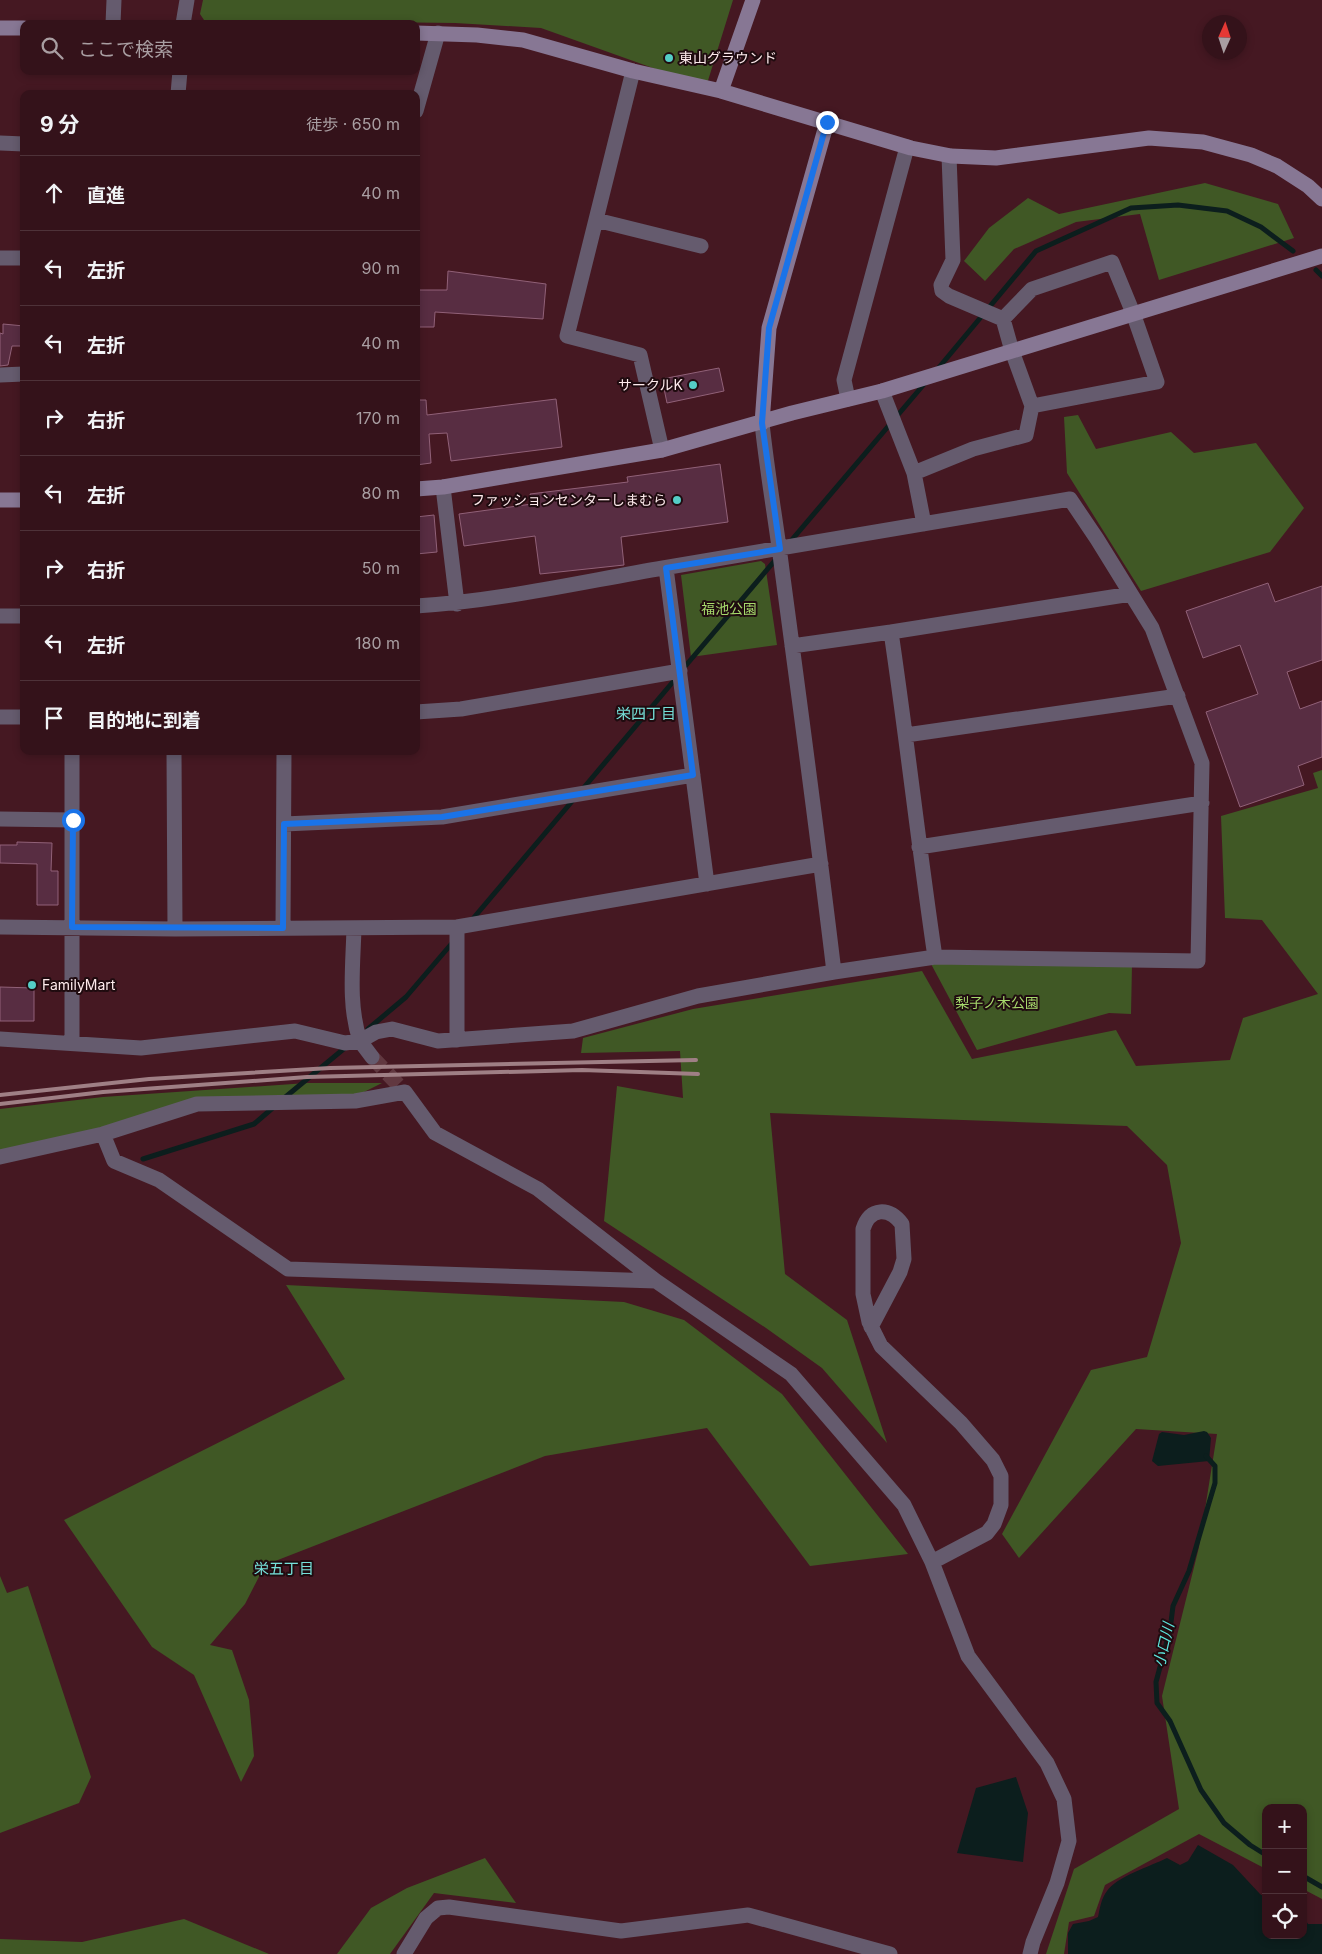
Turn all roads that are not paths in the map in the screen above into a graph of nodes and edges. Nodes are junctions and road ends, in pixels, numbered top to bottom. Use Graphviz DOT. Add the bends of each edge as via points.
graph roads {
  1 [pos="114,0"];
  2 [pos="187,0"];
  3 [pos="753,0"];
  4 [pos="113,20"];
  5 [pos="184,20"];
  6 [pos="0,28"];
  7 [pos="20,28"];
  8 [pos="420,33"];
  9 [pos="438,33"];
  10 [pos="633,71"];
  11 [pos="180,75"];
  12 [pos="178,90"];
  13 [pos="721,91"];
  14 [pos="420,97"];
  15 [pos="827,122"];
  16 [pos="0,143"];
  17 [pos="20,144"];
  18 [pos="907,147"];
  19 [pos="949,156"];
  20 [pos="1322,199"];
  21 [pos="596,220"];
  22 [pos="701,246"];
  23 [pos="1322,256"];
  24 [pos="0,258"];
  25 [pos="20,258"];
  26 [pos="1133,313"];
  27 [pos="1003,319"];
  28 [pos="1012,351"];
  29 [pos="20,374"];
  30 [pos="0,375"];
  31 [pos="882,391"];
  32 [pos="848,399"];
  33 [pos="1032,406"];
  34 [pos="762,423"];
  35 [pos="662,450"];
  36 [pos="914,473"];
  37 [pos="443,487"];
  38 [pos="420,489"];
  39 [pos="0,500"];
  40 [pos="20,500"];
  41 [pos="924,524"];
  42 [pos="780,549"];
  43 [pos="666,568"];
  44 [pos="1131,594"];
  45 [pos="457,604"];
  46 [pos="420,606"];
  47 [pos="0,616"];
  48 [pos="20,616"];
  49 [pos="891,632"];
  50 [pos="792,646"];
  51 [pos="680,671"];
  52 [pos="1178,696"];
  53 [pos="420,712"];
  54 [pos="0,717"];
  55 [pos="20,718"];
  56 [pos="906,735"];
  57 [pos="72,755"];
  58 [pos="174,755"];
  59 [pos="284,755"];
  60 [pos="693,775"];
  61 [pos="1202,803"];
  62 [pos="0,819"];
  63 [pos="73,820"];
  64 [pos="284,824"];
  65 [pos="919,847"];
  66 [pos="821,864"];
  67 [pos="707,884"];
  68 [pos="0,927"];
  69 [pos="72,927"];
  70 [pos="457,927"];
  71 [pos="175,928"];
  72 [pos="283,928"];
  73 [pos="354,928"];
  74 [pos="935,956"];
  75 [pos="834,972"];
  76 [pos="0,1039"];
  77 [pos="457,1040"];
  78 [pos="360,1041"];
  79 [pos="72,1043"];
  80 [pos="372,1057"];
  81 [pos="103,1134"];
  82 [pos="0,1157"];
  83 [pos="656,1281"];
  84 [pos="871,1327"];
  85 [pos="932,1562"];
  86 [pos="404,1954"];
  87 [pos="890,1954"];
  88 [pos="1030,1954"];
  1 -- 4 [label="street"];
  2 -- 5 [label="street"];
  3 -- 13 [label="street"];
  6 -- 7 [label="street"];
  8 -- 9 [label="street"];
  9 -- 10 [label="street" via="523,40"];
  9 -- 14 [label="street"];
  10 -- 13 [label="street"];
  10 -- 21 [label="street"];
  11 -- 12 [label="street"];
  13 -- 15 [label="street"];
  15 -- 18 [label="street"];
  15 -- 34 [label="street" via="769,328"];
  16 -- 17 [label="street"];
  18 -- 19 [label="street"];
  18 -- 32 [label="street" via="844,380"];
  19 -- 20 [label="street" via="996,158 1149,138 1203,142 1277,166"];
  19 -- 27 [label="street" via="953,260 941,285 942,291"];
  21 -- 22 [label="street"];
  21 -- 35 [label="street" via="567,336 640,355"];
  23 -- 26 [label="street"];
  24 -- 25 [label="street"];
  26 -- 27 [label="street" via="1112,262 1032,289"];
  26 -- 28 [label="street"];
  26 -- 33 [label="street" via="1157,382"];
  27 -- 28 [label="street"];
  28 -- 31 [label="street"];
  28 -- 33 [label="street"];
  29 -- 30 [label="street"];
  31 -- 32 [label="street"];
  31 -- 36 [label="street"];
  32 -- 34 [label="street"];
  33 -- 36 [label="street" via="1026,435 973,449"];
  34 -- 35 [label="street"];
  34 -- 42 [label="street"];
  35 -- 37 [label="street"];
  36 -- 41 [label="street"];
  37 -- 38 [label="street"];
  37 -- 45 [label="street"];
  39 -- 40 [label="street"];
  41 -- 42 [label="street"];
  41 -- 44 [label="street" via="1070,499"];
  42 -- 43 [label="street"];
  42 -- 50 [label="street"];
  43 -- 45 [label="street"];
  43 -- 51 [label="street"];
  44 -- 49 [label="street"];
  44 -- 52 [label="street" via="1152,628"];
  45 -- 46 [label="street"];
  47 -- 48 [label="street"];
  49 -- 50 [label="street"];
  49 -- 56 [label="street"];
  50 -- 66 [label="street"];
  51 -- 53 [label="street" via="461,709"];
  51 -- 60 [label="street"];
  52 -- 56 [label="street"];
  52 -- 61 [label="street" via="1202,763"];
  54 -- 55 [label="street"];
  56 -- 65 [label="street"];
  57 -- 63 [label="street"];
  58 -- 71 [label="street"];
  59 -- 64 [label="street"];
  60 -- 64 [label="street" via="442,817"];
  60 -- 67 [label="street"];
  61 -- 65 [label="street"];
  61 -- 74 [label="street" via="1198,961"];
  62 -- 63 [label="street"];
  63 -- 69 [label="street"];
  64 -- 72 [label="street"];
  65 -- 74 [label="street"];
  66 -- 67 [label="street"];
  66 -- 75 [label="street"];
  67 -- 70 [label="street"];
  68 -- 69 [label="street"];
  69 -- 71 [label="street"];
  69 -- 79 [label="street"];
  70 -- 73 [label="street"];
  70 -- 77 [label="street"];
  71 -- 72 [label="street"];
  72 -- 73 [label="street"];
  73 -- 78 [label="street" via="352,1007"];
  74 -- 75 [label="street"];
  75 -- 77 [label="street" via="698,996 573,1031"];
  76 -- 79 [label="street"];
  77 -- 78 [label="street" via="438,1041 392,1030 376,1032"];
  78 -- 79 [label="street" via="345,1043 295,1031 141,1048"];
  78 -- 80 [label="street"];
  81 -- 82 [label="street"];
  81 -- 83 [label="street" via="114,1161 159,1180 288,1269"];
  81 -- 83 [label="street" via="198,1104 355,1101 405,1092 435,1133 538,1189"];
  83 -- 85 [label="street" via="791,1374 904,1505"];
  84 -- 84 [label="street" via="863,1294 862,1229 872,1215 891,1213 902,1224 904,1259"];
  84 -- 85 [label="street" via="880,1346 961,1423 993,1460 1001,1476 1001,1505 987,1533"];
  85 -- 88 [label="street" via="968,1656 1047,1763 1064,1799 1069,1840 1057,1883"];
  86 -- 87 [label="street" via="426,1918 438,1908 449,1907 621,1931 748,1915"];
}
